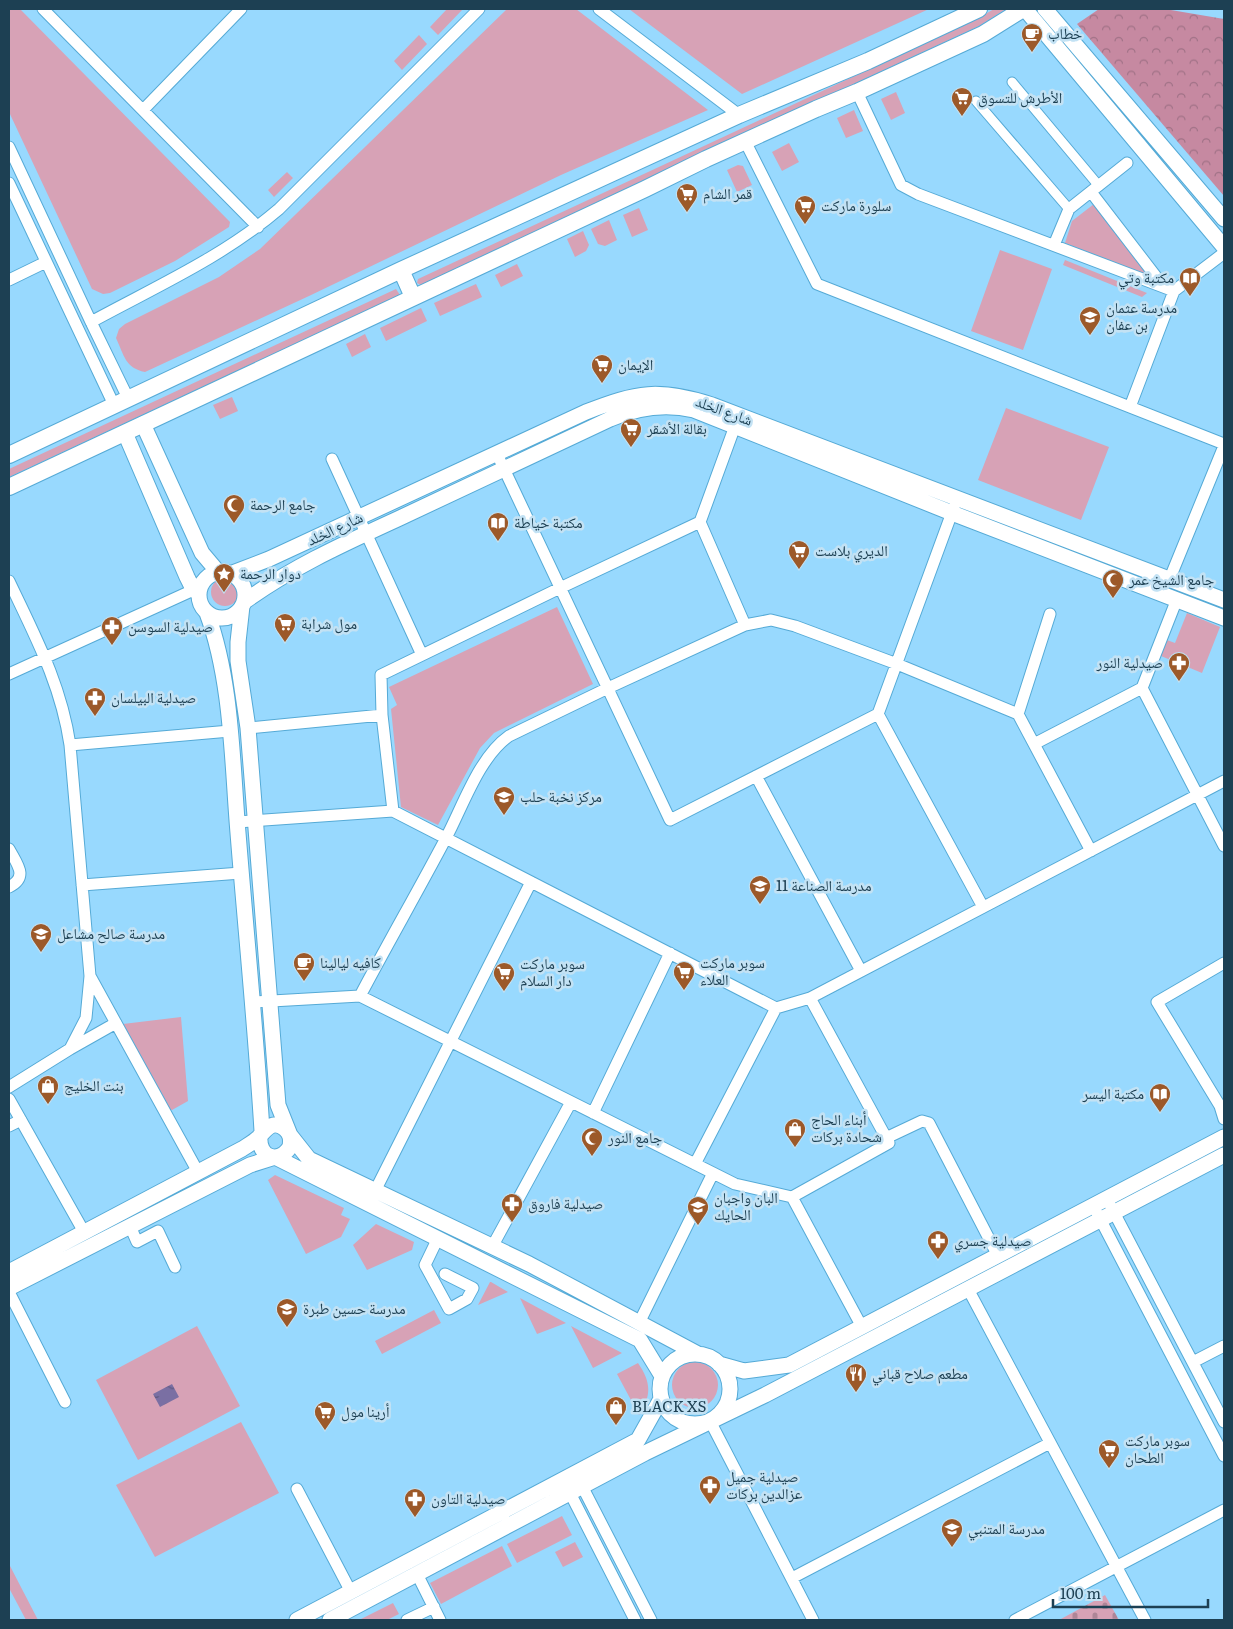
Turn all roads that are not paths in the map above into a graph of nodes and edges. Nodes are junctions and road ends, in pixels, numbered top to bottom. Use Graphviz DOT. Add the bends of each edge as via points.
graph roads {
  1 [pos="43,9"];
  2 [pos="479,9"];
  3 [pos="599,9"];
  4 [pos="979,9"];
  5 [pos="1024,9"];
  6 [pos="1045,9"];
  7 [pos="237,10"];
  8 [pos="868,61"];
  9 [pos="1012,82"];
  10 [pos="876,83"];
  11 [pos="857,92"];
  12 [pos="976,101"];
  13 [pos="142,110"];
  14 [pos="739,115"];
  15 [pos="745,141"];
  16 [pos="10,151"];
  17 [pos="1127,163"];
  18 [pos="9,183"];
  19 [pos="1095,189"];
  20 [pos="1070,209"];
  21 [pos="1224,219"];
  22 [pos="258,227"];
  23 [pos="1054,245"];
  24 [pos="1224,247"];
  25 [pos="1224,253"];
  26 [pos="46,262"];
  27 [pos="401,270"];
  28 [pos="9,280"];
  29 [pos="1169,289"];
  30 [pos="414,297"];
  31 [pos="91,322"];
  32 [pos="121,401"];
  33 [pos="1130,407"];
  34 [pos="143,424"];
  35 [pos="735,426"];
  36 [pos="125,433"];
  37 [pos="1224,445"];
  38 [pos="9,454"];
  39 [pos="497,454"];
  40 [pos="332,459"];
  41 [pos="504,469"];
  42 [pos="9,487"];
  43 [pos="958,498"];
  44 [pos="952,513"];
  45 [pos="359,518"];
  46 [pos="700,522"];
  47 [pos="367,534"];
  48 [pos="224,573"];
  49 [pos="1170,578"];
  50 [pos="9,581"];
  51 [pos="560,588"];
  52 [pos="197,590"];
  53 [pos="1177,599"];
  54 [pos="1224,600"];
  55 [pos="243,604"];
  56 [pos="207,613"];
  57 [pos="1050,614"];
  58 [pos="1224,618"];
  59 [pos="745,625"];
  60 [pos="422,655"];
  61 [pos="45,658"];
  62 [pos="897,664"];
  63 [pos="9,674"];
  64 [pos="608,688"];
  65 [pos="1142,688"];
  66 [pos="382,714"];
  67 [pos="878,714"];
  68 [pos="1018,714"];
  69 [pos="248,728"];
  70 [pos="230,731"];
  71 [pos="1034,744"];
  72 [pos="70,745"];
  73 [pos="756,776"];
  74 [pos="1224,780"];
  75 [pos="1198,794"];
  76 [pos="393,811"];
  77 [pos="255,821"];
  78 [pos="237,822"];
  79 [pos="446,838"];
  80 [pos="1224,846"];
  81 [pos="9,849"];
  82 [pos="1091,850"];
  83 [pos="242,873"];
  84 [pos="531,882"];
  85 [pos="82,885"];
  86 [pos="9,888"];
  87 [pos="983,907"];
  88 [pos="670,953"];
  89 [pos="1224,963"];
  90 [pos="861,971"];
  91 [pos="90,976"];
  92 [pos="360,996"];
  93 [pos="810,998"];
  94 [pos="269,1001"];
  95 [pos="252,1002"];
  96 [pos="776,1008"];
  97 [pos="116,1023"];
  98 [pos="451,1041"];
  99 [pos="70,1049"];
  100 [pos="9,1087"];
  101 [pos="9,1100"];
  102 [pos="572,1102"];
  103 [pos="593,1113"];
  104 [pos="1224,1119"];
  105 [pos="21,1120"];
  106 [pos="9,1126"];
  107 [pos="261,1134"];
  108 [pos="290,1135"];
  109 [pos="1224,1137"];
  110 [pos="886,1138"];
  111 [pos="1224,1155"];
  112 [pos="275,1157"];
  113 [pos="694,1164"];
  114 [pos="198,1172"];
  115 [pos="713,1173"];
  116 [pos="375,1191"];
  117 [pos="792,1197"];
  118 [pos="1100,1202"];
  119 [pos="1114,1212"];
  120 [pos="1100,1220"];
  121 [pos="130,1226"];
  122 [pos="84,1232"];
  123 [pos="438,1238"];
  124 [pos="476,1239"];
  125 [pos="492,1247"];
  126 [pos="1004,1252"];
  127 [pos="469,1254"];
  128 [pos="1018,1263"];
  129 [pos="175,1267"];
  130 [pos="9,1272"];
  131 [pos="445,1274"];
  132 [pos="9,1288"];
  133 [pos="968,1289"];
  134 [pos="9,1292"];
  135 [pos="639,1323"];
  136 [pos="862,1327"];
  137 [pos="1224,1346"];
  138 [pos="698,1354"];
  139 [pos="1193,1362"];
  140 [pos="719,1364"];
  141 [pos="662,1376"];
  142 [pos="661,1400"];
  143 [pos="64,1402"];
  144 [pos="710,1422"];
  145 [pos="1224,1422"];
  146 [pos="1050,1443"];
  147 [pos="1224,1456"];
  148 [pos="297,1489"];
  149 [pos="576,1490"];
  150 [pos="1224,1510"];
  151 [pos="1117,1567"];
  152 [pos="417,1574"];
  153 [pos="792,1578"];
  154 [pos="351,1592"];
  155 [pos="434,1607"];
  156 [pos="297,1620"];
  157 [pos="330,1620"];
  158 [pos="407,1620"];
  159 [pos="440,1620"];
  160 [pos="635,1620"];
  161 [pos="651,1620"];
  162 [pos="813,1620"];
  163 [pos="1015,1620"];
  164 [pos="1146,1620"];
  1 -- 13 [label="street"];
  2 -- 22 [label="street"];
  3 -- 14 [label="street"];
  4 -- 8 [label="main road"];
  5 -- 10 [label="main road" via="983,34"];
  5 -- 24 [label="street"];
  6 -- 21 [label="street"];
  7 -- 13 [label="street"];
  8 -- 10 [label="main road"];
  8 -- 14 [label="main road"];
  9 -- 19 [label="street"];
  10 -- 11 [label="main road"];
  11 -- 15 [label="main road"];
  11 -- 23 [label="street" via="901,185"];
  12 -- 20 [label="street"];
  13 -- 22 [label="street"];
  14 -- 27 [label="main road"];
  15 -- 30 [label="main road"];
  15 -- 33 [label="street" via="817,284"];
  16 -- 31 [label="street"];
  17 -- 19 [label="street"];
  18 -- 26 [label="street"];
  19 -- 20 [label="street"];
  19 -- 29 [label="street"];
  20 -- 23 [label="street"];
  22 -- 31 [label="street" via="232,245"];
  23 -- 29 [label="street"];
  25 -- 29 [label="street"];
  26 -- 28 [label="street"];
  26 -- 32 [label="street"];
  27 -- 30 [label="main road"];
  27 -- 32 [label="main road"];
  29 -- 33 [label="street"];
  30 -- 34 [label="main road"];
  31 -- 32 [label="street"];
  32 -- 38 [label="main road"];
  33 -- 37 [label="street"];
  34 -- 36 [label="main road"];
  34 -- 48 [label="street" via="202,553"];
  35 -- 41 [label="street" via="682,407 648,406 629,410"];
  35 -- 44 [label="street"];
  35 -- 46 [label="street"];
  36 -- 42 [label="main road"];
  36 -- 52 [label="street"];
  37 -- 49 [label="street"];
  39 -- 41 [label="street"];
  39 -- 43 [label="street, شارع الخلد" via="630,396 650,393 672,395 712,405"];
  39 -- 45 [label="street, شارع الخلد"];
  40 -- 45 [label="street"];
  41 -- 47 [label="street"];
  41 -- 51 [label="street"];
  43 -- 44 [label="street"];
  43 -- 49 [label="street, شارع الخلد"];
  44 -- 53 [label="street"];
  44 -- 62 [label="street"];
  45 -- 47 [label="street"];
  45 -- 48 [label="street, شارع الخلد" via="269,560"];
  46 -- 51 [label="street"];
  46 -- 59 [label="street"];
  47 -- 55 [label="street" via="267,585"];
  47 -- 60 [label="street"];
  48 -- 52 [label="street" via="211,575"];
  48 -- 55 [label="street" via="237,578 242,585 245,593"];
  49 -- 54 [label="street, شارع الخلد"];
  50 -- 61 [label="street"];
  51 -- 60 [label="street"];
  51 -- 64 [label="street"];
  52 -- 56 [label="street" via="202,608"];
  52 -- 61 [label="street"];
  53 -- 58 [label="street"];
  53 -- 65 [label="street"];
  55 -- 56 [label="street" via="233,616 226,618"];
  55 -- 69 [label="street" via="238,661"];
  56 -- 70 [label="street" via="222,664"];
  57 -- 68 [label="street"];
  59 -- 62 [label="street" via="771,620 795,626"];
  59 -- 64 [label="street"];
  60 -- 66 [label="street" via="381,675"];
  61 -- 63 [label="street"];
  61 -- 72 [label="street" via="58,690"];
  62 -- 67 [label="street"];
  62 -- 68 [label="street"];
  64 -- 73 [label="street" via="670,820"];
  64 -- 79 [label="street" via="498,743"];
  65 -- 71 [label="street"];
  65 -- 75 [label="street"];
  66 -- 69 [label="street"];
  66 -- 76 [label="street"];
  67 -- 73 [label="street"];
  67 -- 87 [label="street"];
  68 -- 71 [label="street"];
  69 -- 77 [label="street"];
  70 -- 72 [label="street"];
  70 -- 78 [label="street"];
  71 -- 82 [label="street"];
  72 -- 85 [label="street"];
  73 -- 90 [label="street"];
  74 -- 75 [label="street"];
  75 -- 80 [label="street"];
  75 -- 82 [label="street"];
  76 -- 77 [label="street"];
  76 -- 79 [label="street"];
  77 -- 78 [label="street"];
  77 -- 94 [label="street"];
  78 -- 83 [label="street"];
  79 -- 84 [label="street"];
  79 -- 92 [label="street"];
  81 -- 86 [label="street" via="20,878"];
  82 -- 87 [label="street"];
  83 -- 85 [label="street"];
  83 -- 95 [label="street"];
  84 -- 88 [label="street"];
  84 -- 98 [label="street"];
  85 -- 91 [label="street"];
  87 -- 90 [label="street"];
  88 -- 96 [label="street"];
  88 -- 103 [label="street"];
  89 -- 104 [label="street" via="1157,1002 1220,1106"];
  90 -- 93 [label="street"];
  91 -- 97 [label="street"];
  91 -- 99 [label="street" via="86,1018"];
  92 -- 94 [label="street"];
  92 -- 98 [label="street"];
  93 -- 96 [label="street"];
  93 -- 110 [label="street"];
  94 -- 95 [label="street"];
  94 -- 108 [label="street" via="278,1105"];
  95 -- 107 [label="street"];
  96 -- 113 [label="street"];
  97 -- 99 [label="street"];
  97 -- 114 [label="street"];
  98 -- 102 [label="street"];
  98 -- 116 [label="street"];
  99 -- 100 [label="street"];
  101 -- 105 [label="street"];
  102 -- 103 [label="street"];
  102 -- 125 [label="street"];
  103 -- 113 [label="street"];
  105 -- 106 [label="street"];
  105 -- 122 [label="street"];
  107 -- 108 [label="street" via="274,1125"];
  107 -- 112 [label="street" via="259,1144 262,1151"];
  107 -- 114 [label="street" via="242,1149"];
  108 -- 112 [label="street" via="290,1148"];
  108 -- 116 [label="street" via="308,1159"];
  109 -- 118 [label="street"];
  110 -- 117 [label="street" via="889,1143"];
  110 -- 126 [label="street" via="922,1121 929,1123"];
  111 -- 119 [label="street"];
  112 -- 121 [label="street" via="250,1165"];
  112 -- 123 [label="street"];
  113 -- 115 [label="street"];
  114 -- 122 [label="street"];
  115 -- 117 [label="street" via="735,1184"];
  115 -- 135 [label="street"];
  116 -- 124 [label="street"];
  117 -- 136 [label="street"];
  118 -- 119 [label="street"];
  118 -- 120 [label="street"];
  118 -- 126 [label="street"];
  119 -- 120 [label="street"];
  119 -- 139 [label="street"];
  120 -- 128 [label="street"];
  120 -- 147 [label="street"];
  121 -- 129 [label="street" via="138,1242 158,1231"];
  121 -- 132 [label="street"];
  122 -- 130 [label="street"];
  123 -- 127 [label="street"];
  123 -- 131 [label="street" via="425,1265 449,1309 467,1300 473,1288"];
  124 -- 125 [label="street"];
  124 -- 127 [label="street"];
  125 -- 135 [label="street"];
  126 -- 128 [label="street"];
  126 -- 136 [label="street"];
  127 -- 141 [label="street" via="640,1340"];
  128 -- 133 [label="street"];
  133 -- 144 [label="street"];
  133 -- 146 [label="street"];
  134 -- 143 [label="street"];
  135 -- 138 [label="street"];
  136 -- 140 [label="street" via="789,1365 744,1371"];
  137 -- 139 [label="street"];
  138 -- 140 [label="street"];
  138 -- 141 [label="street" via="677,1359"];
  139 -- 145 [label="street"];
  140 -- 144 [label="street" via="730,1384 730,1395 723,1410"];
  141 -- 142 [label="street"];
  142 -- 144 [label="street" via="675,1419 687,1424"];
  142 -- 154 [label="street" via="638,1440"];
  144 -- 149 [label="street"];
  144 -- 153 [label="street"];
  146 -- 151 [label="street"];
  146 -- 153 [label="street"];
  148 -- 154 [label="street"];
  149 -- 152 [label="street"];
  149 -- 160 [label="street"];
  149 -- 161 [label="street"];
  150 -- 151 [label="street"];
  151 -- 163 [label="street"];
  151 -- 164 [label="street"];
  152 -- 155 [label="street"];
  152 -- 157 [label="street"];
  153 -- 162 [label="street"];
  154 -- 156 [label="street"];
  155 -- 158 [label="street"];
  155 -- 159 [label="street"];
}
